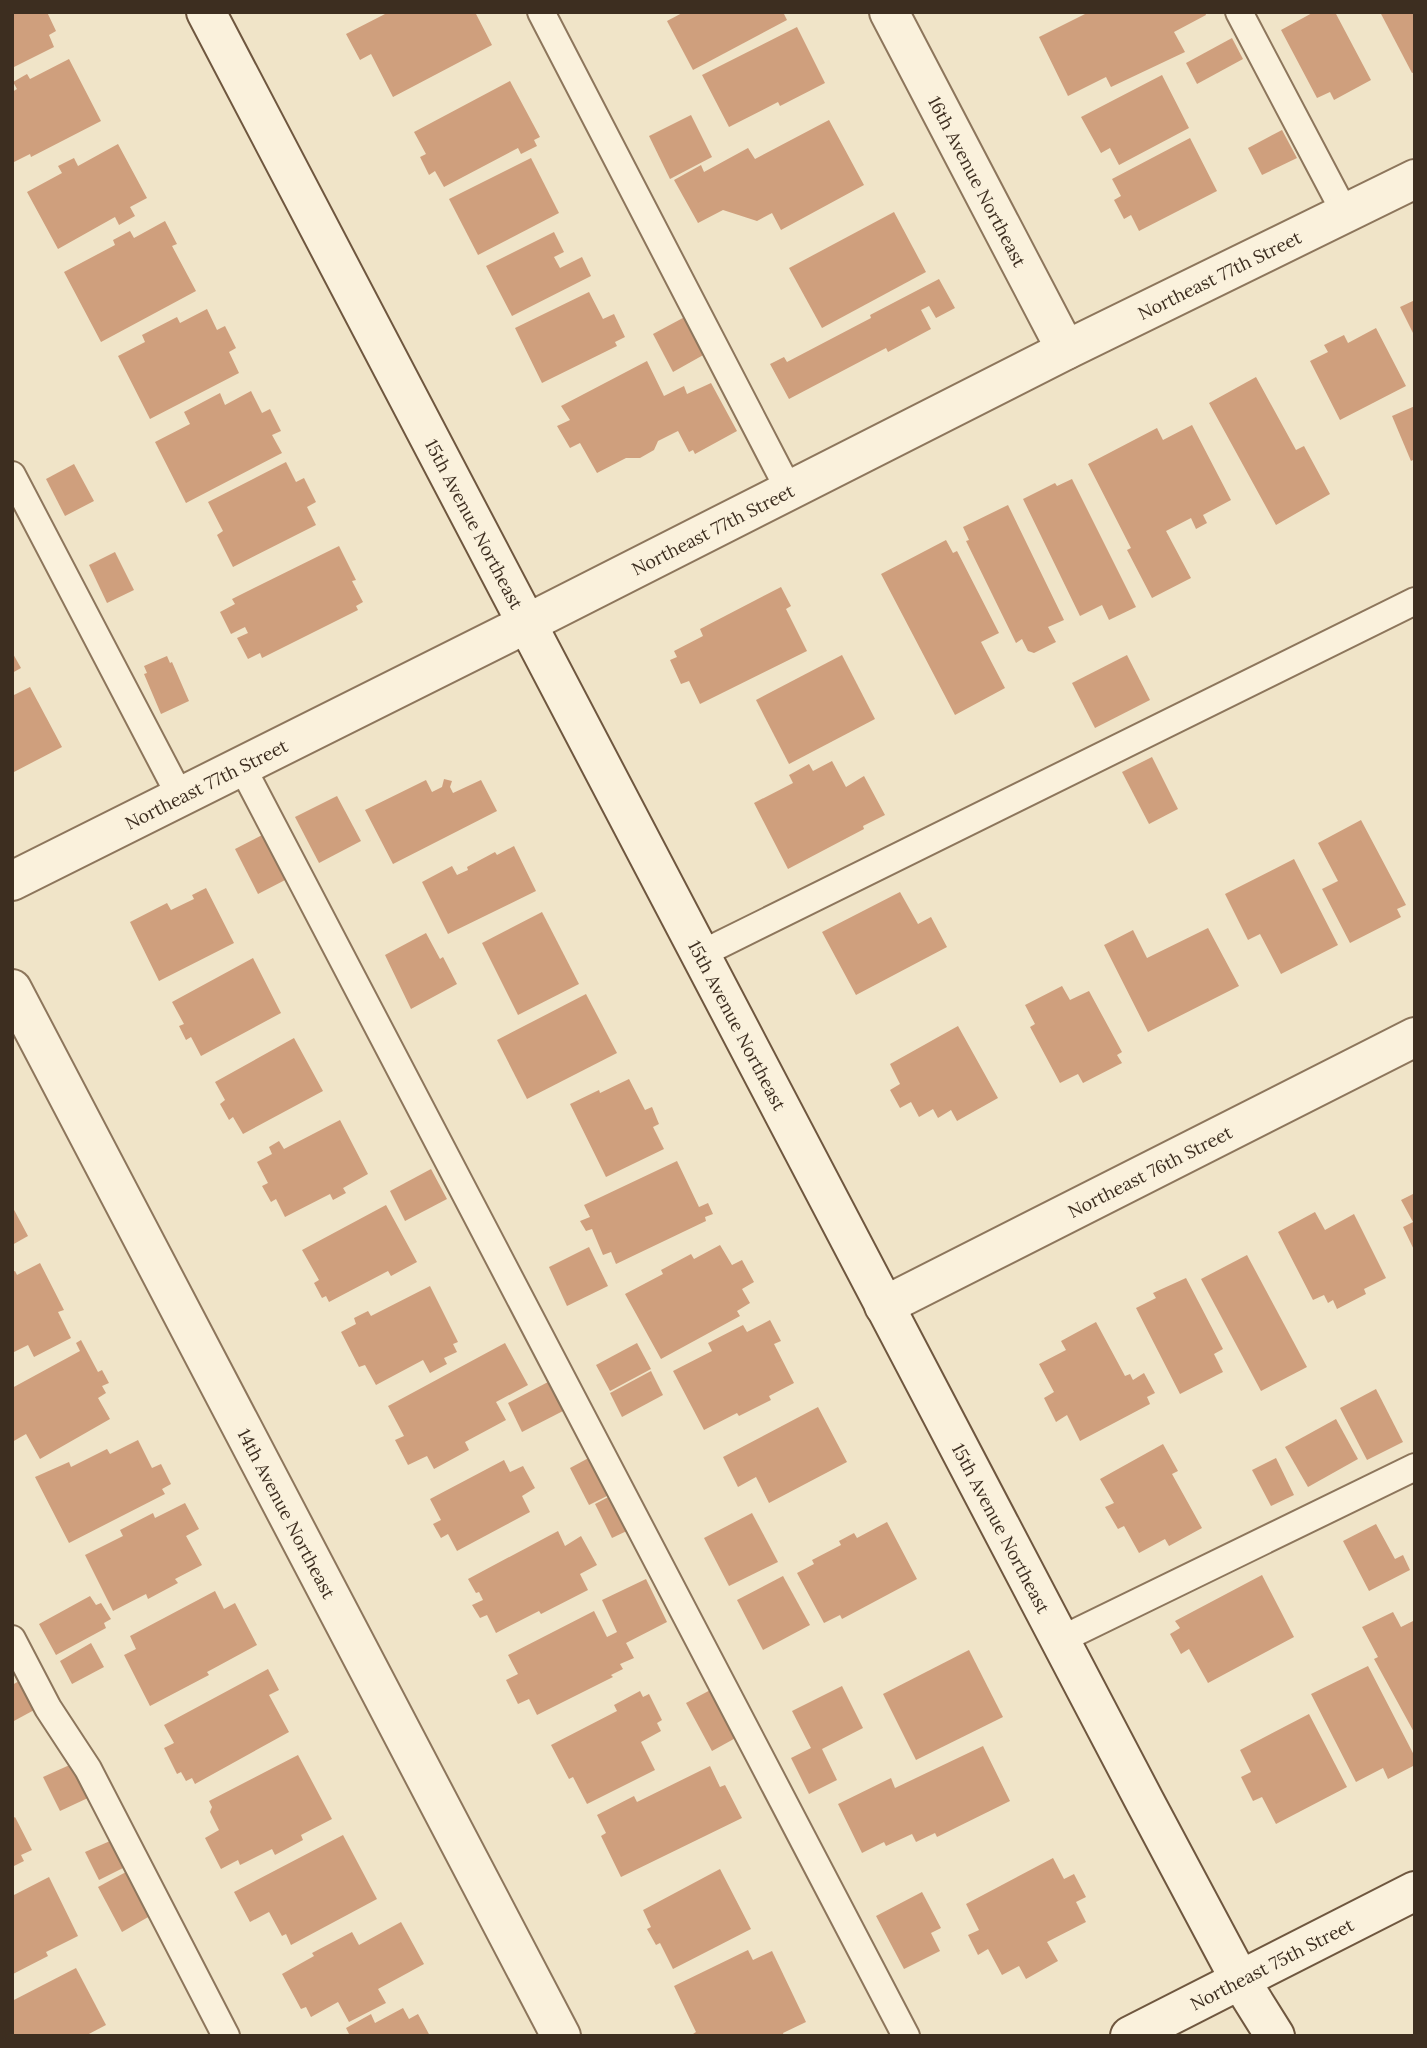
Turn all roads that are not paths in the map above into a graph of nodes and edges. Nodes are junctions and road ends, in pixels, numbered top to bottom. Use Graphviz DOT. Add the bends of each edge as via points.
graph roads {
  1 [pos="206,12"];
  2 [pos="541,12"];
  3 [pos="889,12"];
  4 [pos="1239,12"];
  5 [pos="1415,179"];
  6 [pos="1345,213"];
  7 [pos="1066,350"];
  8 [pos="12,475"];
  9 [pos="789,490"];
  10 [pos="1415,601"];
  11 [pos="526,624"];
  12 [pos="241,765"];
  13 [pos="180,796"];
  14 [pos="12,881"];
  15 [pos="699,954"];
  16 [pos="12,989"];
  17 [pos="1415,1037"];
  18 [pos="884,1306"];
  19 [pos="1415,1467"];
  20 [pos="12,1639"];
  21 [pos="1060,1640"];
  22 [pos="1415,1891"];
  23 [pos="1240,1980"];
  24 [pos="226,2036"];
  25 [pos="561,2036"];
  26 [pos="906,2036"];
  27 [pos="1130,2036"];
  28 [pos="1275,2036"];
  1 -- 11 [label="street, 15th Avenue Northeast"];
  2 -- 9 [label="lane"];
  3 -- 7 [label="street, 16th Avenue Northeast"];
  4 -- 6 [label="lane"];
  5 -- 6 [label="street, Northeast 77th Street"];
  6 -- 7 [label="street, Northeast 77th Street"];
  7 -- 9 [label="street, Northeast 77th Street"];
  8 -- 13 [label="lane"];
  9 -- 11 [label="street, Northeast 77th Street"];
  10 -- 15 [label="lane"];
  11 -- 12 [label="street, Northeast 77th Street"];
  11 -- 15 [label="street, 15th Avenue Northeast"];
  12 -- 13 [label="street, Northeast 77th Street"];
  12 -- 26 [label="lane"];
  13 -- 14 [label="street, Northeast 77th Street"];
  15 -- 18 [label="street, 15th Avenue Northeast"];
  16 -- 25 [label="street, 14th Avenue Northeast"];
  17 -- 18 [label="street, Northeast 76th Street"];
  18 -- 21 [label="street, 15th Avenue Northeast"];
  19 -- 21 [label="lane"];
  20 -- 24 [label="lane" via="48,1708 88,1769"];
  21 -- 23 [label="street, 15th Avenue Northeast"];
  22 -- 23 [label="street, Northeast 75th Street"];
  23 -- 27 [label="street, Northeast 75th Street"];
  23 -- 28 [label="street, 15th Avenue Northeast"];
}
